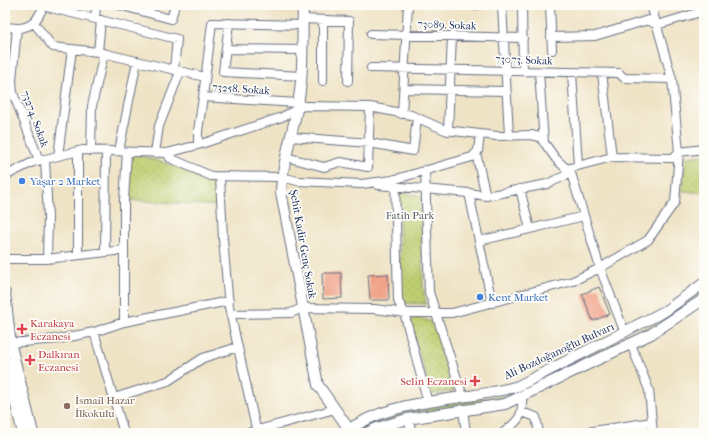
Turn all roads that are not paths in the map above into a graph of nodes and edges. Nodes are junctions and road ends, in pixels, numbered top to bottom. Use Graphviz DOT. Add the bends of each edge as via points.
graph roads {
  1 [pos="96,5"];
  2 [pos="119,5"];
  3 [pos="175,5"];
  4 [pos="303,5"];
  5 [pos="408,5"];
  6 [pos="462,5"];
  7 [pos="477,5"];
  8 [pos="502,5"];
  9 [pos="522,5"];
  10 [pos="550,5"];
  11 [pos="652,5"];
  12 [pos="43,6"];
  13 [pos="704,11"];
  14 [pos="98,19"];
  15 [pos="323,20"];
  16 [pos="303,22"];
  17 [pos="229,23"];
  18 [pos="34,24"];
  19 [pos="657,25"];
  20 [pos="5,27"];
  21 [pos="17,28"];
  22 [pos="371,34"];
  23 [pos="407,35"];
  24 [pos="452,36"];
  25 [pos="551,37"];
  26 [pos="504,38"];
  27 [pos="523,38"];
  28 [pos="72,49"];
  29 [pos="226,49"];
  30 [pos="302,50"];
  31 [pos="552,50"];
  32 [pos="101,53"];
  33 [pos="137,61"];
  34 [pos="372,68"];
  35 [pos="406,69"];
  36 [pos="451,70"];
  37 [pos="506,70"];
  38 [pos="177,71"];
  39 [pos="523,71"];
  40 [pos="539,72"];
  41 [pos="572,73"];
  42 [pos="602,73"];
  43 [pos="302,76"];
  44 [pos="206,77"];
  45 [pos="672,79"];
  46 [pos="323,81"];
  47 [pos="348,81"];
  48 [pos="404,89"];
  49 [pos="451,90"];
  50 [pos="506,91"];
  51 [pos="9,92"];
  52 [pos="203,97"];
  53 [pos="297,106"];
  54 [pos="370,107"];
  55 [pos="402,114"];
  56 [pos="416,118"];
  57 [pos="448,131"];
  58 [pos="480,134"];
  59 [pos="509,136"];
  60 [pos="291,137"];
  61 [pos="370,143"];
  62 [pos="544,143"];
  63 [pos="198,145"];
  64 [pos="704,149"];
  65 [pos="78,151"];
  66 [pos="91,151"];
  67 [pos="106,151"];
  68 [pos="123,152"];
  69 [pos="680,152"];
  70 [pos="155,153"];
  71 [pos="167,153"];
  72 [pos="476,153"];
  73 [pos="58,156"];
  74 [pos="286,157"];
  75 [pos="612,157"];
  76 [pos="42,159"];
  77 [pos="578,165"];
  78 [pos="425,170"];
  79 [pos="569,171"];
  80 [pos="5,176"];
  81 [pos="220,177"];
  82 [pos="282,177"];
  83 [pos="395,183"];
  84 [pos="426,189"];
  85 [pos="520,189"];
  86 [pos="469,193"];
  87 [pos="486,196"];
  88 [pos="584,216"];
  89 [pos="530,229"];
  90 [pos="479,241"];
  91 [pos="124,250"];
  92 [pos="105,252"];
  93 [pos="78,255"];
  94 [pos="5,259"];
  95 [pos="47,259"];
  96 [pos="600,268"];
  97 [pos="704,283"];
  98 [pos="5,293"];
  99 [pos="704,299"];
  100 [pos="229,301"];
  101 [pos="492,303"];
  102 [pos="302,308"];
  103 [pos="404,312"];
  104 [pos="437,313"];
  105 [pos="231,314"];
  106 [pos="124,322"];
  107 [pos="94,332"];
  108 [pos="625,333"];
  109 [pos="10,343"];
  110 [pos="631,344"];
  111 [pos="238,347"];
  112 [pos="5,362"];
  113 [pos="14,395"];
  114 [pos="522,396"];
  115 [pos="464,397"];
  116 [pos="114,398"];
  117 [pos="428,403"];
  118 [pos="335,409"];
  119 [pos="463,410"];
  120 [pos="522,412"];
  121 [pos="407,419"];
  122 [pos="652,422"];
  123 [pos="347,431"];
  124 [pos="257,432"];
  125 [pos="506,432"];
  126 [pos="23,433"];
  127 [pos="33,433"];
  128 [pos="124,433"];
  129 [pos="247,433"];
  130 [pos="367,433"];
  131 [pos="413,433"];
  132 [pos="466,433"];
  133 [pos="540,433"];
  134 [pos="580,433"];
  135 [pos="653,433"];
  1 -- 14 [label="street"];
  2 -- 3 [label="street" via="171,19"];
  4 -- 16 [label="main road, Şehit Kadir Genç Sokak"];
  5 -- 23 [label="street"];
  6 -- 7 [label="street"];
  8 -- 26 [label="street"];
  9 -- 27 [label="street"];
  10 -- 25 [label="street"];
  11 -- 19 [label="street"];
  12 -- 14 [label="street"];
  12 -- 18 [label="street"];
  13 -- 19 [label="street"];
  14 -- 32 [label="street"];
  14 -- 38 [label="street" via="177,39"];
  15 -- 16 [label="street"];
  15 -- 46 [label="street"];
  15 -- 47 [label="street" via="349,21"];
  16 -- 17 [label="street"];
  16 -- 30 [label="main road, Şehit Kadir Genç Sokak"];
  17 -- 29 [label="street"];
  17 -- 44 [label="street, 73258. Sokak" via="212,23"];
  18 -- 21 [label="street"];
  18 -- 28 [label="street" via="53,47"];
  19 -- 25 [label="street" via="648,20 595,36"];
  19 -- 45 [label="street"];
  20 -- 21 [label="street"];
  21 -- 51 [label="street, 73274. Sokak"];
  22 -- 23 [label="street, 73089. Sokak"];
  23 -- 24 [label="street, 73089. Sokak"];
  23 -- 35 [label="street"];
  24 -- 26 [label="street, 73089. Sokak"];
  24 -- 36 [label="street"];
  25 -- 31 [label="street"];
  26 -- 27 [label="street, 73089. Sokak"];
  26 -- 37 [label="street"];
  27 -- 39 [label="street"];
  28 -- 32 [label="street"];
  28 -- 73 [label="street"];
  29 -- 30 [label="street"];
  29 -- 43 [label="street" via="223,72"];
  30 -- 43 [label="main road, Şehit Kadir Genç Sokak"];
  32 -- 33 [label="street"];
  32 -- 66 [label="street" via="92,106"];
  33 -- 38 [label="street"];
  33 -- 68 [label="street"];
  34 -- 35 [label="street, 73073. Sokak"];
  35 -- 36 [label="street, 73073. Sokak"];
  35 -- 48 [label="street"];
  36 -- 37 [label="street, 73073. Sokak"];
  36 -- 49 [label="street"];
  37 -- 39 [label="street, 73073. Sokak"];
  37 -- 50 [label="street"];
  38 -- 44 [label="street"];
  38 -- 70 [label="street" via="159,126"];
  39 -- 40 [label="street, 73073. Sokak"];
  40 -- 41 [label="street, 73073. Sokak"];
  40 -- 62 [label="street"];
  41 -- 42 [label="street, 73073. Sokak"];
  41 -- 77 [label="street"];
  42 -- 45 [label="street, 73073. Sokak" via="618,72 624,78"];
  42 -- 75 [label="street"];
  43 -- 53 [label="main road, Şehit Kadir Genç Sokak"];
  44 -- 52 [label="street, 73258. Sokak"];
  45 -- 69 [label="street"];
  48 -- 49 [label="street"];
  48 -- 55 [label="street"];
  49 -- 50 [label="street"];
  49 -- 57 [label="street"];
  50 -- 59 [label="street"];
  51 -- 76 [label="street, 73274. Sokak"];
  52 -- 53 [label="street, 73258. Sokak"];
  52 -- 63 [label="street"];
  53 -- 54 [label="street"];
  53 -- 60 [label="main road, Şehit Kadir Genç Sokak"];
  53 -- 63 [label="street" via="282,117"];
  54 -- 55 [label="street"];
  54 -- 61 [label="street"];
  55 -- 56 [label="street"];
  56 -- 57 [label="street"];
  56 -- 61 [label="street" via="413,151"];
  57 -- 58 [label="street"];
  58 -- 59 [label="street"];
  58 -- 72 [label="street"];
  59 -- 62 [label="street" via="531,135 540,137"];
  60 -- 61 [label="street"];
  60 -- 74 [label="main road, Şehit Kadir Genç Sokak"];
  61 -- 74 [label="street" via="368,167 340,162 324,167"];
  62 -- 79 [label="street"];
  63 -- 71 [label="street"];
  64 -- 69 [label="street"];
  65 -- 66 [label="street"];
  65 -- 73 [label="street"];
  65 -- 93 [label="street"];
  66 -- 67 [label="street"];
  67 -- 68 [label="street"];
  67 -- 92 [label="street"];
  68 -- 70 [label="street"];
  68 -- 91 [label="street"];
  69 -- 75 [label="street" via="673,158"];
  69 -- 96 [label="street" via="675,202 648,240"];
  70 -- 71 [label="street"];
  71 -- 81 [label="street" via="170,158 192,169"];
  72 -- 78 [label="street" via="472,157"];
  72 -- 87 [label="street"];
  73 -- 76 [label="street"];
  74 -- 82 [label="main road, Şehit Kadir Genç Sokak"];
  75 -- 77 [label="street"];
  76 -- 80 [label="street"];
  76 -- 95 [label="street, 73274. Sokak" via="48,218"];
  77 -- 79 [label="street"];
  78 -- 83 [label="street"];
  78 -- 84 [label="street"];
  79 -- 85 [label="street" via="547,184"];
  79 -- 88 [label="street"];
  81 -- 82 [label="street"];
  81 -- 100 [label="street"];
  82 -- 83 [label="street" via="298,181"];
  82 -- 102 [label="main road, Şehit Kadir Genç Sokak" via="281,192"];
  83 -- 84 [label="street"];
  83 -- 103 [label="street" via="398,301"];
  84 -- 86 [label="street"];
  84 -- 104 [label="street" via="429,292"];
  85 -- 87 [label="street"];
  85 -- 89 [label="street"];
  86 -- 87 [label="street"];
  86 -- 90 [label="street"];
  88 -- 89 [label="street"];
  88 -- 96 [label="street"];
  89 -- 90 [label="street"];
  90 -- 101 [label="street"];
  91 -- 92 [label="street"];
  91 -- 106 [label="street"];
  92 -- 93 [label="street"];
  93 -- 95 [label="street"];
  94 -- 95 [label="street"];
  96 -- 101 [label="street" via="573,281"];
  96 -- 108 [label="street"];
  97 -- 108 [label="main road, Ali Bozdoğanoğlu Bulvarı" via="665,311"];
  98 -- 109 [label="main road"];
  99 -- 110 [label="main road"];
  100 -- 105 [label="street"];
  100 -- 106 [label="street"];
  101 -- 104 [label="street" via="452,314"];
  102 -- 103 [label="street"];
  102 -- 105 [label="street" via="291,314"];
  102 -- 118 [label="main road, Şehit Kadir Genç Sokak" via="318,385"];
  103 -- 104 [label="street"];
  103 -- 117 [label="street"];
  104 -- 115 [label="street"];
  105 -- 111 [label="street"];
  106 -- 107 [label="street"];
  107 -- 109 [label="street" via="59,339"];
  107 -- 116 [label="street"];
  108 -- 115 [label="main road, Ali Bozdoğanoğlu Bulvarı" via="518,386 495,393"];
  109 -- 113 [label="main road"];
  110 -- 114 [label="main road"];
  110 -- 122 [label="street" via="649,390"];
  111 -- 116 [label="street" via="203,358 168,381"];
  111 -- 124 [label="street"];
  112 -- 113 [label="main road"];
  113 -- 126 [label="main road"];
  113 -- 127 [label="main road"];
  114 -- 119 [label="main road" via="505,404"];
  114 -- 120 [label="street"];
  115 -- 117 [label="main road, Ali Bozdoğanoğlu Bulvarı"];
  116 -- 128 [label="street"];
  117 -- 123 [label="main road, Ali Bozdoğanoğlu Bulvarı" via="376,415"];
  118 -- 123 [label="main road, Şehit Kadir Genç Sokak"];
  118 -- 124 [label="street"];
  119 -- 121 [label="main road"];
  119 -- 132 [label="street"];
  120 -- 125 [label="street" via="516,423"];
  120 -- 133 [label="street" via="536,417"];
  121 -- 130 [label="main road"];
  121 -- 131 [label="street"];
  122 -- 134 [label="street"];
  122 -- 135 [label="street"];
  124 -- 129 [label="street"];
}
